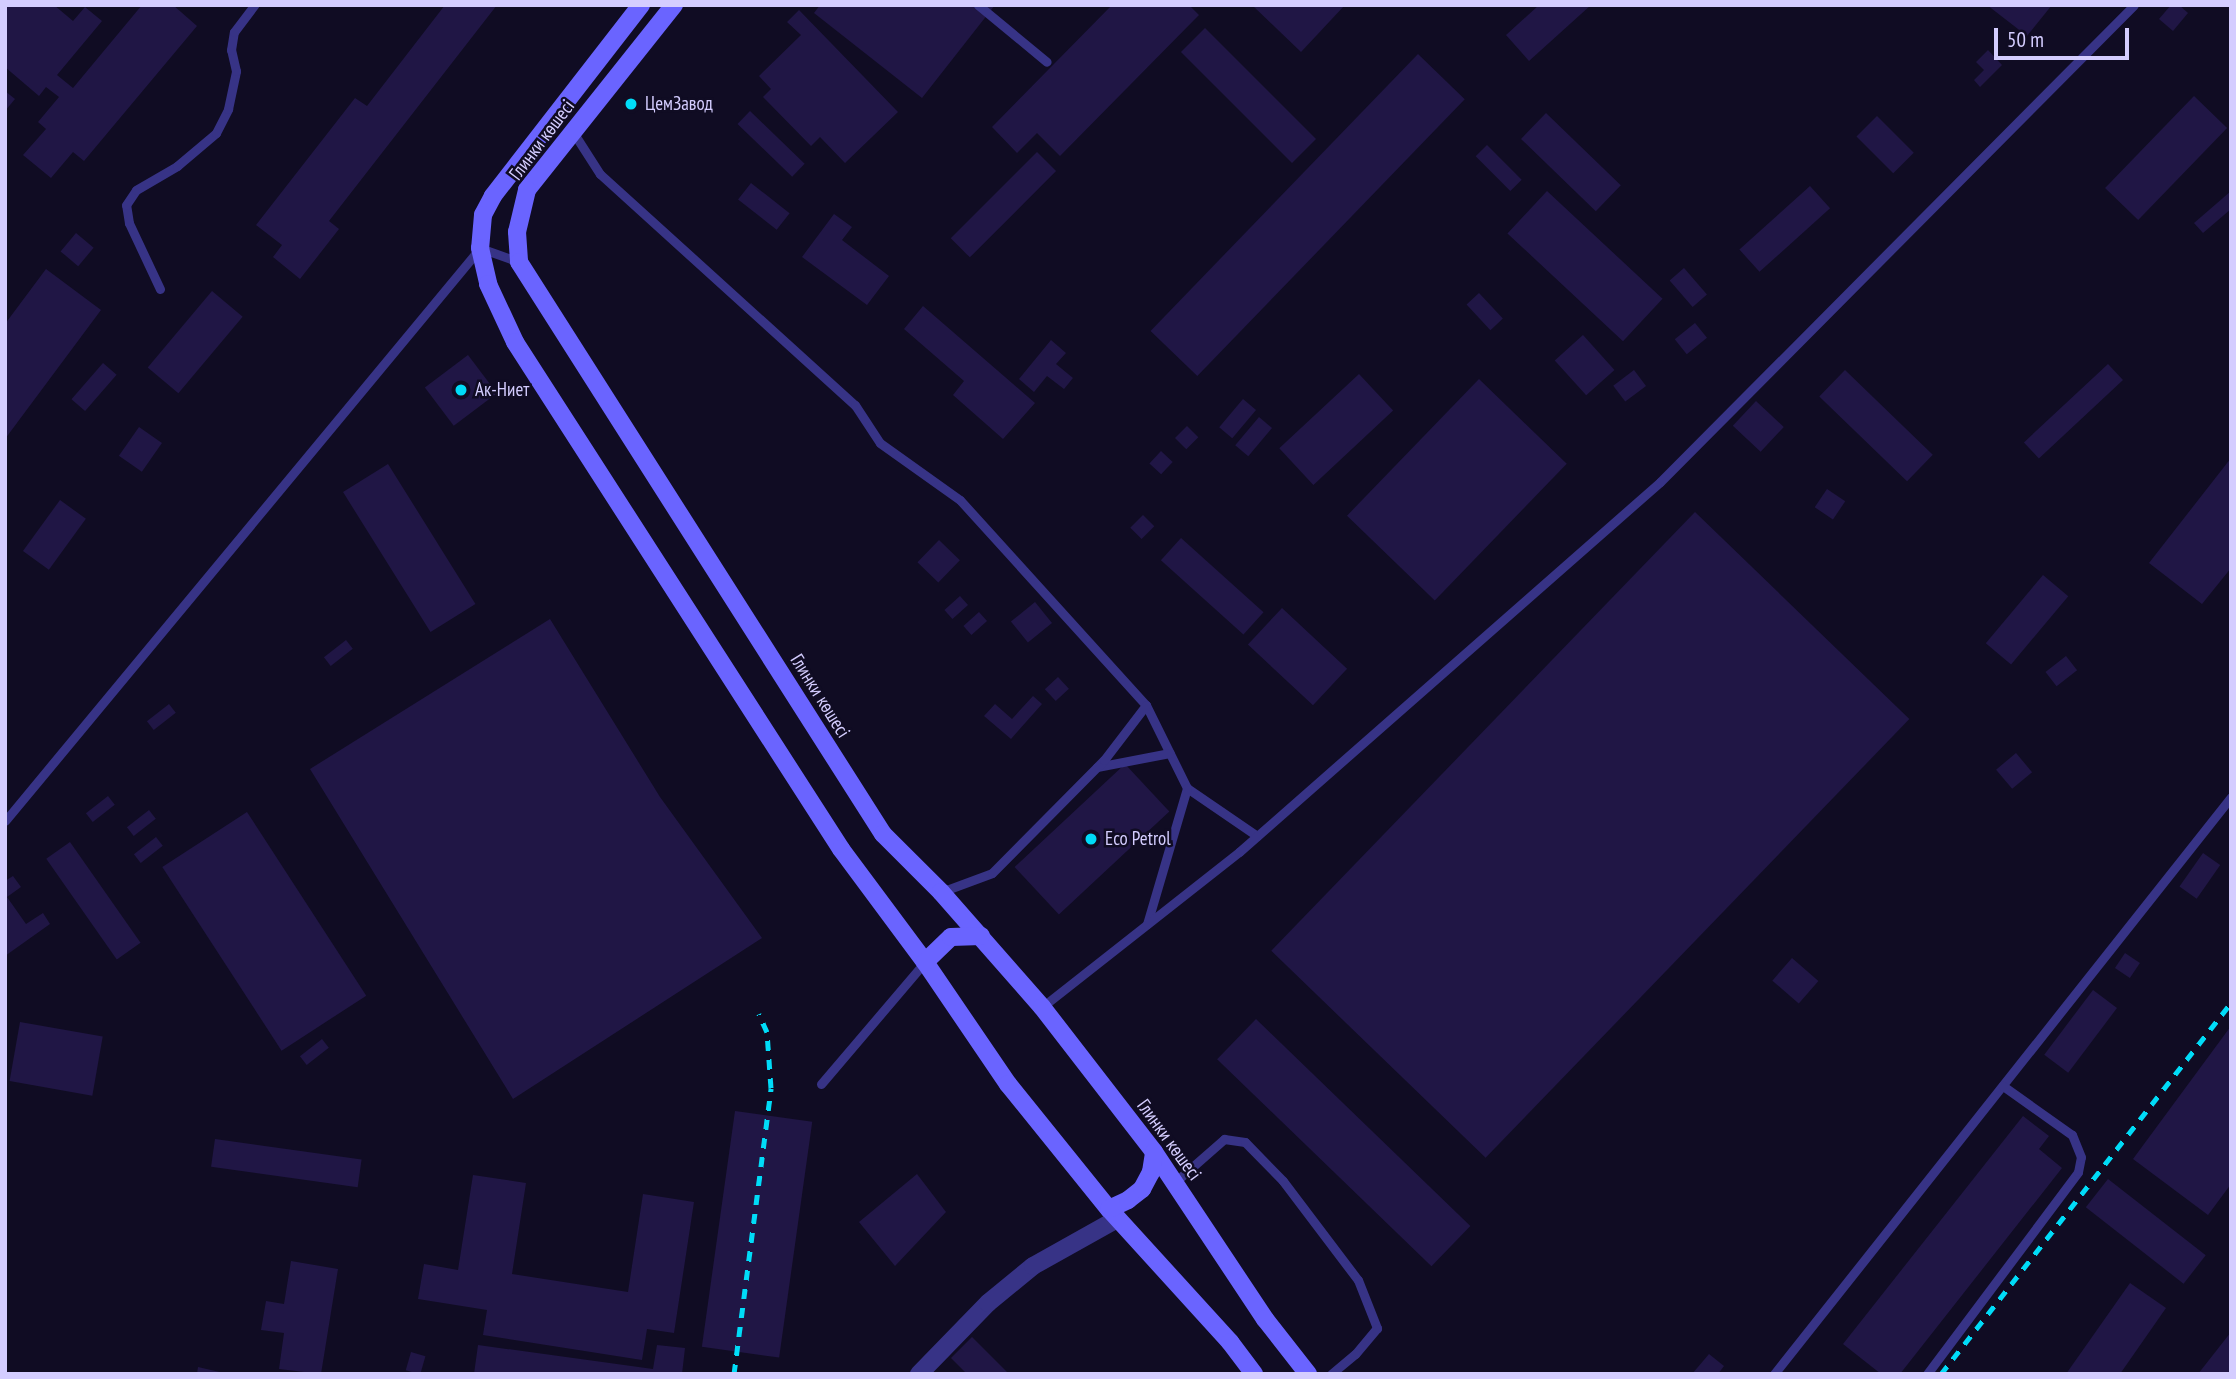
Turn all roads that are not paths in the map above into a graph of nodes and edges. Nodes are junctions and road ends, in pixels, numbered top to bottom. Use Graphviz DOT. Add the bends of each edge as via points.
graph roads {
  1 [pos="254,5"];
  2 [pos="641,5"];
  3 [pos="674,5"];
  4 [pos="978,5"];
  5 [pos="2134,5"];
  6 [pos="1047,62"];
  7 [pos="573,132"];
  8 [pos="480,248"];
  9 [pos="519,262"];
  10 [pos="160,289"];
  11 [pos="1146,705"];
  12 [pos="1170,753"];
  13 [pos="1097,767"];
  14 [pos="1187,788"];
  15 [pos="2231,797"];
  16 [pos="5,821"];
  17 [pos="1257,836"];
  18 [pos="941,891"];
  19 [pos="1147,924"];
  20 [pos="981,936"];
  21 [pos="925,962"];
  22 [pos="1042,1007"];
  23 [pos="821,1084"];
  24 [pos="2003,1086"];
  25 [pos="1154,1152"];
  26 [pos="1174,1184"];
  27 [pos="1113,1214"];
  28 [pos="919,1374"];
  29 [pos="1254,1374"];
  30 [pos="1308,1374"];
  31 [pos="1331,1374"];
  32 [pos="1774,1374"];
  33 [pos="1927,1374"];
  1 -- 10 [label="lane" via="234,32 231,50 236,71 228,109 215,133 177,166 136,190 126,205 129,223"];
  2 -- 8 [label="main road, Глинки көшесі" via="493,196 483,215"];
  3 -- 7 [label="main road, Глинки көшесі"];
  4 -- 6 [label="lane"];
  5 -- 17 [label="lane" via="1660,482"];
  7 -- 9 [label="main road, Глинки көшесі" via="527,190 517,232"];
  7 -- 11 [label="lane" via="600,174 855,405 880,443 960,500"];
  8 -- 9 [label="lane"];
  8 -- 16 [label="lane"];
  8 -- 21 [label="main road, Глинки көшесі" via="488,284 515,342 841,849"];
  9 -- 18 [label="main road, Глинки көшесі" via="883,834"];
  11 -- 12 [label="lane"];
  11 -- 13 [label="lane"];
  12 -- 13 [label="lane"];
  12 -- 14 [label="lane"];
  13 -- 18 [label="lane" via="992,873"];
  14 -- 17 [label="lane"];
  14 -- 19 [label="lane"];
  15 -- 24 [label="lane"];
  17 -- 19 [label="lane"];
  18 -- 20 [label="main road, Глинки көшесі"];
  19 -- 22 [label="lane"];
  20 -- 21 [label="main road" via="951,937"];
  20 -- 22 [label="main road, Глинки көшесі"];
  21 -- 23 [label="lane"];
  21 -- 27 [label="main road, Глинки көшесі" via="1008,1084"];
  22 -- 25 [label="main road, Глинки көшесі"];
  24 -- 32 [label="lane"];
  24 -- 33 [label="lane" via="2071,1135 2081,1157 2078,1172"];
  25 -- 26 [label="main road, Глинки көшесі"];
  25 -- 27 [label="main road" via="1142,1189"];
  26 -- 30 [label="main road, Глинки көшесі"];
  26 -- 31 [label="lane" via="1224,1139 1245,1142 1283,1181 1358,1280 1377,1328"];
  27 -- 28 [label="street" via="1033,1266 988,1303"];
  27 -- 29 [label="main road, Глинки көшесі"];
}
